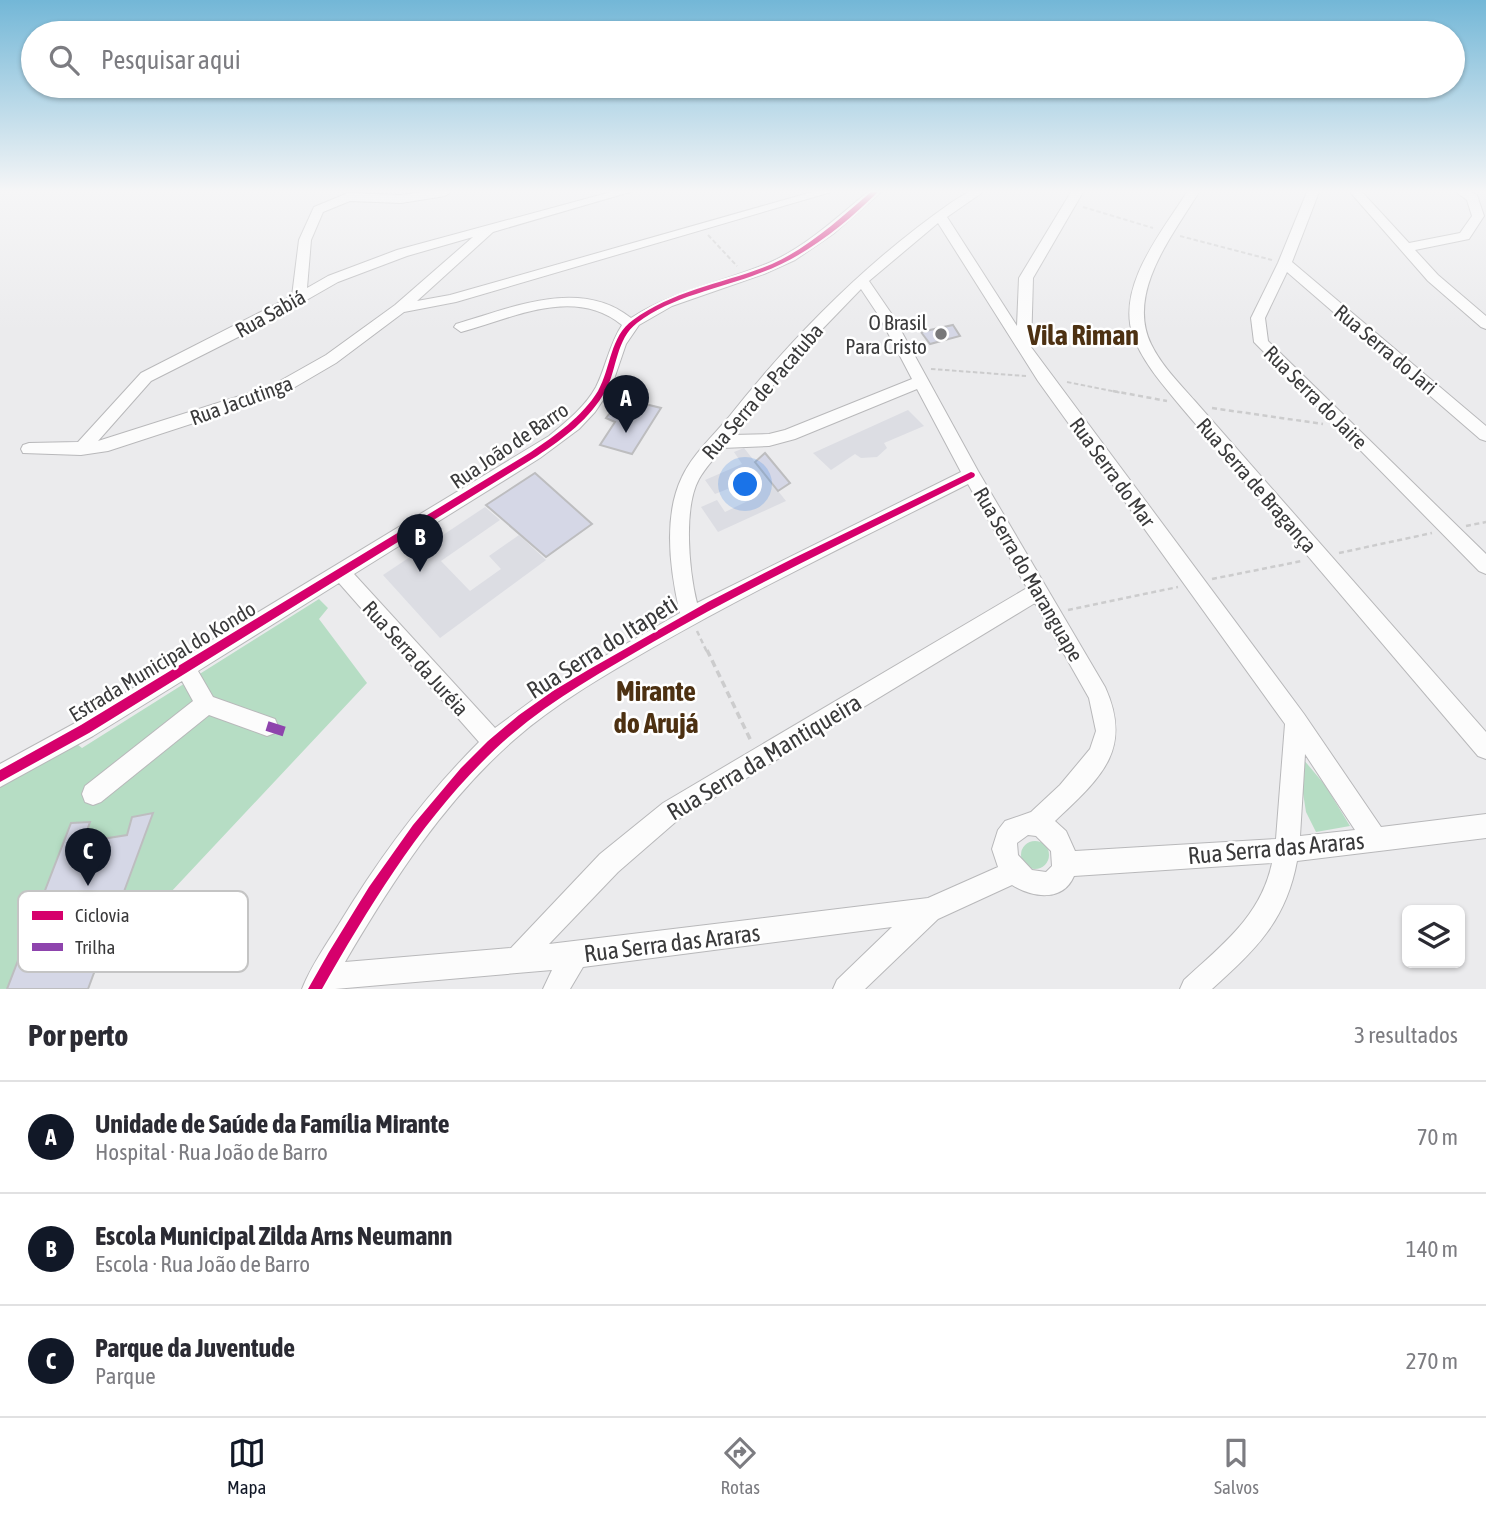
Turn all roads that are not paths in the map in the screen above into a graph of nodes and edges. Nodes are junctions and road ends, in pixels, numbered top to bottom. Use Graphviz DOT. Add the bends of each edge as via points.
graph roads {
  1 [pos="306,238"];
  2 [pos="461,238"];
  3 [pos="480,238"];
  4 [pos="666,238"];
  5 [pos="817,238"];
  6 [pos="910,238"];
  7 [pos="954,238"];
  8 [pos="1049,238"];
  9 [pos="1167,238"];
  10 [pos="1294,238"];
  11 [pos="1396,238"];
  12 [pos="1453,238"];
  13 [pos="1404,248"];
  14 [pos="1284,263"];
  15 [pos="862,281"];
  16 [pos="299,296"];
  17 [pos="400,308"];
  18 [pos="631,324"];
  19 [pos="1486,324"];
  20 [pos="461,327"];
  21 [pos="1024,346"];
  22 [pos="918,374"];
  23 [pos="1486,435"];
  24 [pos="717,442"];
  25 [pos="29,449"];
  26 [pos="81,449"];
  27 [pos="971,475"];
  28 [pos="1486,566"];
  29 [pos="341,573"];
  30 [pos="1039,591"];
  31 [pos="690,615"];
  32 [pos="185,667"];
  33 [pos="206,704"];
  34 [pos="1296,721"];
  35 [pos="267,726"];
  36 [pos="494,743"];
  37 [pos="1486,748"];
  38 [pos="0,776"];
  39 [pos="93,794"];
  40 [pos="1036,824"];
  41 [pos="1486,826"];
  42 [pos="1376,840"];
  43 [pos="1287,850"];
  44 [pos="1065,864"];
  45 [pos="1014,872"];
  46 [pos="929,910"];
  47 [pos="575,955"];
  48 [pos="518,960"];
  49 [pos="319,983"];
  50 [pos="556,989"];
  51 [pos="846,989"];
  52 [pos="1193,989"];
  1 -- 16 [label="street"];
  2 -- 16 [label="street, Rua Sabiá" via="360,267"];
  3 -- 17 [label="street, Rua Jacutinga"];
  4 -- 17 [label="street" via="450,299"];
  5 -- 18 [label="street" via="796,255 655,309"];
  6 -- 15 [label="street, Rua Serra de Pacatuba"];
  7 -- 21 [label="street, Rua Serra do Mar"];
  8 -- 21 [label="street" via="1026,278"];
  9 -- 37 [label="street, Rua Serra de Bragança" via="1140,288 1135,307 1137,325 1157,367"];
  10 -- 14 [label="street, Rua Serra do Jaire"];
  11 -- 13 [label="street"];
  12 -- 13 [label="street"];
  13 -- 19 [label="street"];
  14 -- 23 [label="street, Rua Serra do Jari"];
  14 -- 28 [label="street, Rua Serra do Jaire" via="1258,318 1261,342"];
  15 -- 22 [label="street, Rua Serra do Maranguape"];
  15 -- 24 [label="street, Rua Serra de Pacatuba"];
  16 -- 26 [label="street, Rua Sabiá" via="146,377"];
  17 -- 26 [label="street, Rua Jacutinga" via="331,359 277,390 124,441"];
  18 -- 20 [label="street" via="608,308 581,302 521,310"];
  18 -- 29 [label="street, Rua João de Barro" via="621,337 605,385 570,430"];
  21 -- 34 [label="street, Rua Serra do Mar"];
  22 -- 24 [label="street" via="789,435"];
  22 -- 27 [label="street, Rua Serra do Maranguape"];
  24 -- 31 [label="street, Rua Serra de Pacatuba" via="690,478 681,506 682,588"];
  25 -- 26 [label="street, Rua Jacutinga"];
  27 -- 30 [label="street, Rua Serra do Maranguape"];
  27 -- 31 [label="street, Rua Serra do Itapeti"];
  29 -- 32 [label="street, Estrada Municipal do Kondo"];
  29 -- 36 [label="street, Rua Serra da Juréia"];
  30 -- 40 [label="street, Rua Serra do Maranguape" via="1098,694 1107,728 1104,746 1091,766"];
  30 -- 48 [label="street, Rua Serra da Mantiqueira" via="671,811 609,863"];
  31 -- 36 [label="street, Rua Serra do Itapeti" via="581,679"];
  32 -- 33 [label="street"];
  32 -- 38 [label="street, Estrada Municipal do Kondo"];
  33 -- 35 [label="street"];
  33 -- 39 [label="street"];
  34 -- 42 [label="street, Rua Serra do Mar"];
  34 -- 43 [label="street"];
  36 -- 49 [label="street, Rua Serra do Itapeti" via="449,789 368,900"];
  40 -- 44 [label="street" via="1061,844"];
  40 -- 45 [label="street" via="1018,825 1007,836 1005,854"];
  41 -- 42 [label="street, Rua Serra das Araras"];
  42 -- 43 [label="street, Rua Serra das Araras"];
  43 -- 44 [label="street, Rua Serra das Araras"];
  43 -- 52 [label="street" via="1266,916"];
  44 -- 45 [label="street" via="1063,873 1050,884 1032,884"];
  45 -- 46 [label="street, Rua Serra das Araras"];
  46 -- 47 [label="street, Rua Serra das Araras"];
  46 -- 51 [label="street"];
  47 -- 48 [label="street, Rua Serra das Araras"];
  47 -- 50 [label="street"];
  48 -- 49 [label="street, Rua Serra das Araras"];
}
